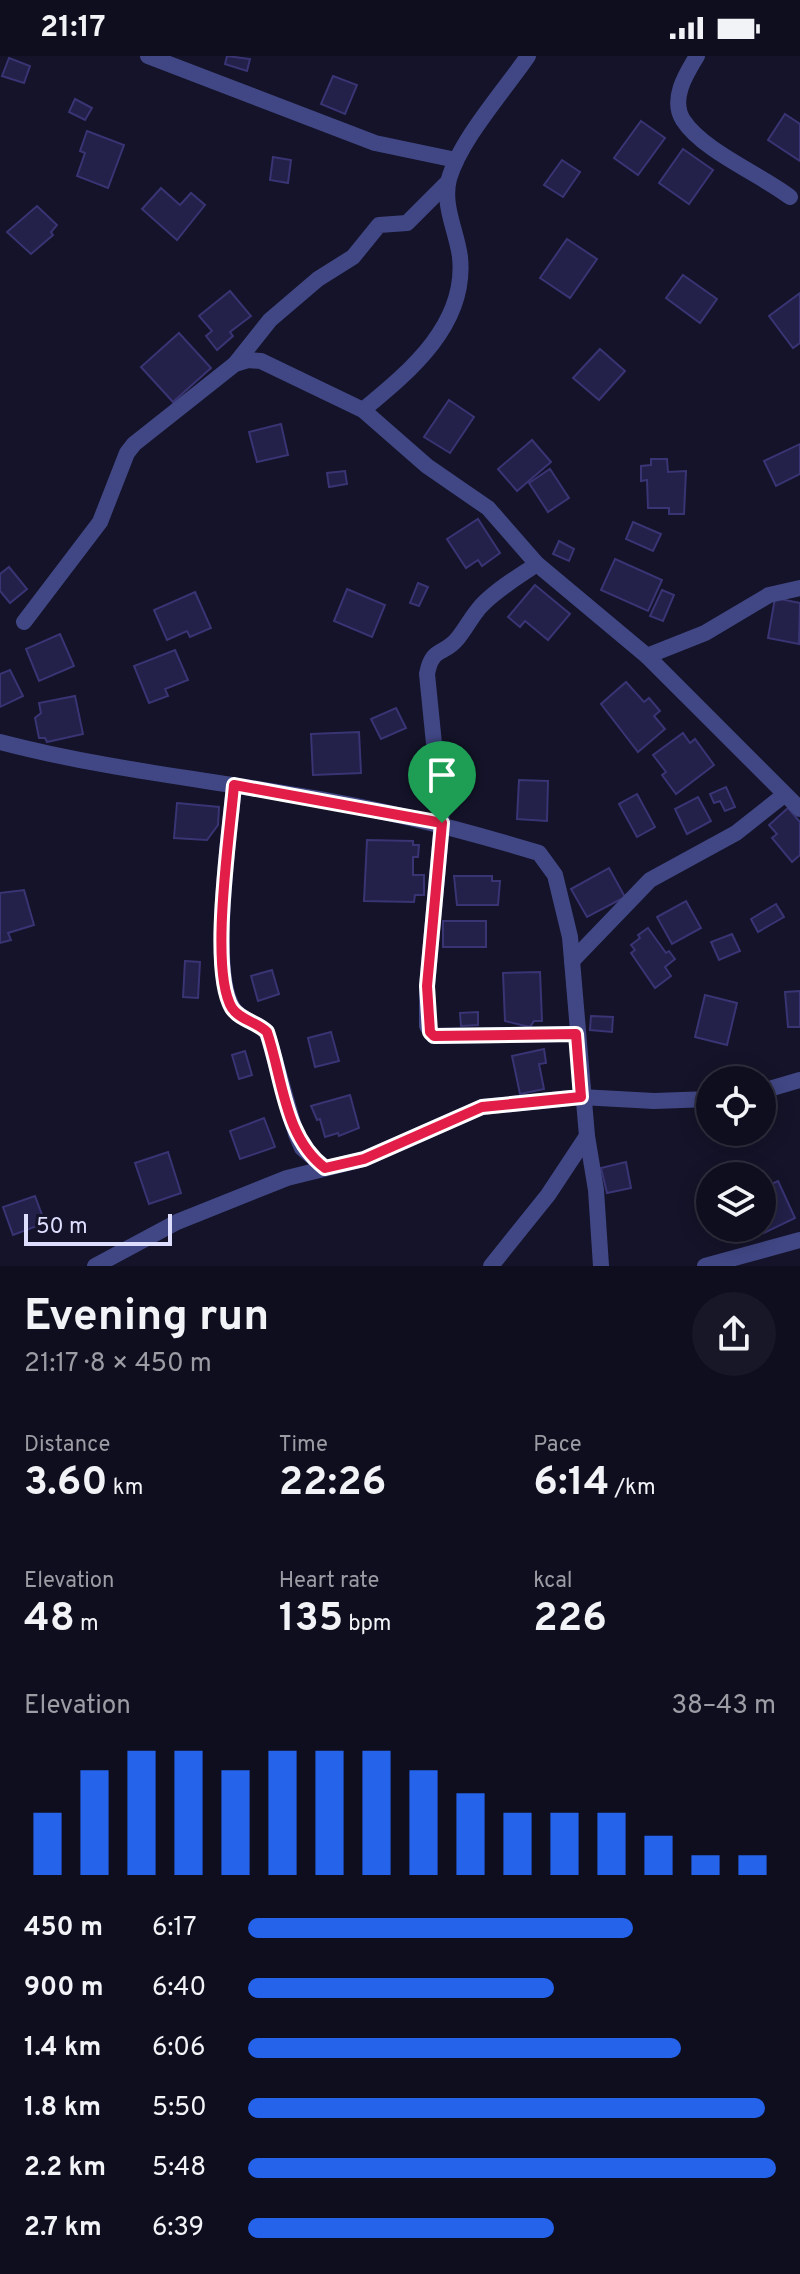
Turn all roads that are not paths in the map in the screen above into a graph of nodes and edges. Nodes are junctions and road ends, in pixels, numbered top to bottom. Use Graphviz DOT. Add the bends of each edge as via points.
graph roads {
  1 [pos="148,56"];
  2 [pos="528,56"];
  3 [pos="697,56"];
  4 [pos="456,160"];
  5 [pos="448,182"];
  6 [pos="790,197"];
  7 [pos="235,364"];
  8 [pos="363,410"];
  9 [pos="537,564"];
  10 [pos="800,588"];
  11 [pos="24,622"];
  12 [pos="647,656"];
  13 [pos="0,742"];
  14 [pos="234,785"];
  15 [pos="784,795"];
  16 [pos="800,809"];
  17 [pos="442,823"];
  18 [pos="572,961"];
  19 [pos="576,1034"];
  20 [pos="800,1080"];
  21 [pos="776,1087"];
  22 [pos="581,1097"];
  23 [pos="696,1100"];
  24 [pos="587,1136"];
  25 [pos="325,1168"];
  26 [pos="800,1240"];
  27 [pos="95,1266"];
  28 [pos="491,1266"];
  29 [pos="601,1266"];
  30 [pos="705,1266"];
  1 -- 4 [label="street" via="375,143"];
  2 -- 4 [label="street"];
  3 -- 6 [label="street" via="683,78 682,119 714,148"];
  4 -- 5 [label="street"];
  5 -- 7 [label="street" via="407,223 379,225 353,257 286,304"];
  5 -- 8 [label="street" via="460,258 455,300 433,343"];
  7 -- 8 [label="street" via="261,361"];
  7 -- 11 [label="street" via="134,444 100,522"];
  8 -- 9 [label="street" via="427,466 488,508"];
  9 -- 12 [label="street"];
  9 -- 17 [label="street" via="496,592 457,640 429,662"];
  10 -- 12 [label="street" via="769,595 725,623"];
  12 -- 15 [label="street"];
  13 -- 14 [label="street" via="80,762"];
  14 -- 17 [label="street"];
  14 -- 25 [label="street" via="222,943 231,1006 267,1032 296,1134 302,1148"];
  15 -- 16 [label="street"];
  15 -- 18 [label="street" via="736,833 650,880"];
  17 -- 18 [label="street" via="539,853 548,862"];
  17 -- 19 [label="street" via="427,986 430,1032"];
  18 -- 19 [label="street"];
  19 -- 22 [label="street"];
  20 -- 21 [label="street"];
  22 -- 23 [label="street"];
  22 -- 24 [label="street"];
  22 -- 25 [label="street" via="482,1107 364,1159"];
  24 -- 28 [label="street"];
  24 -- 29 [label="street"];
  25 -- 27 [label="street" via="177,1222"];
  26 -- 30 [label="street"];
}
